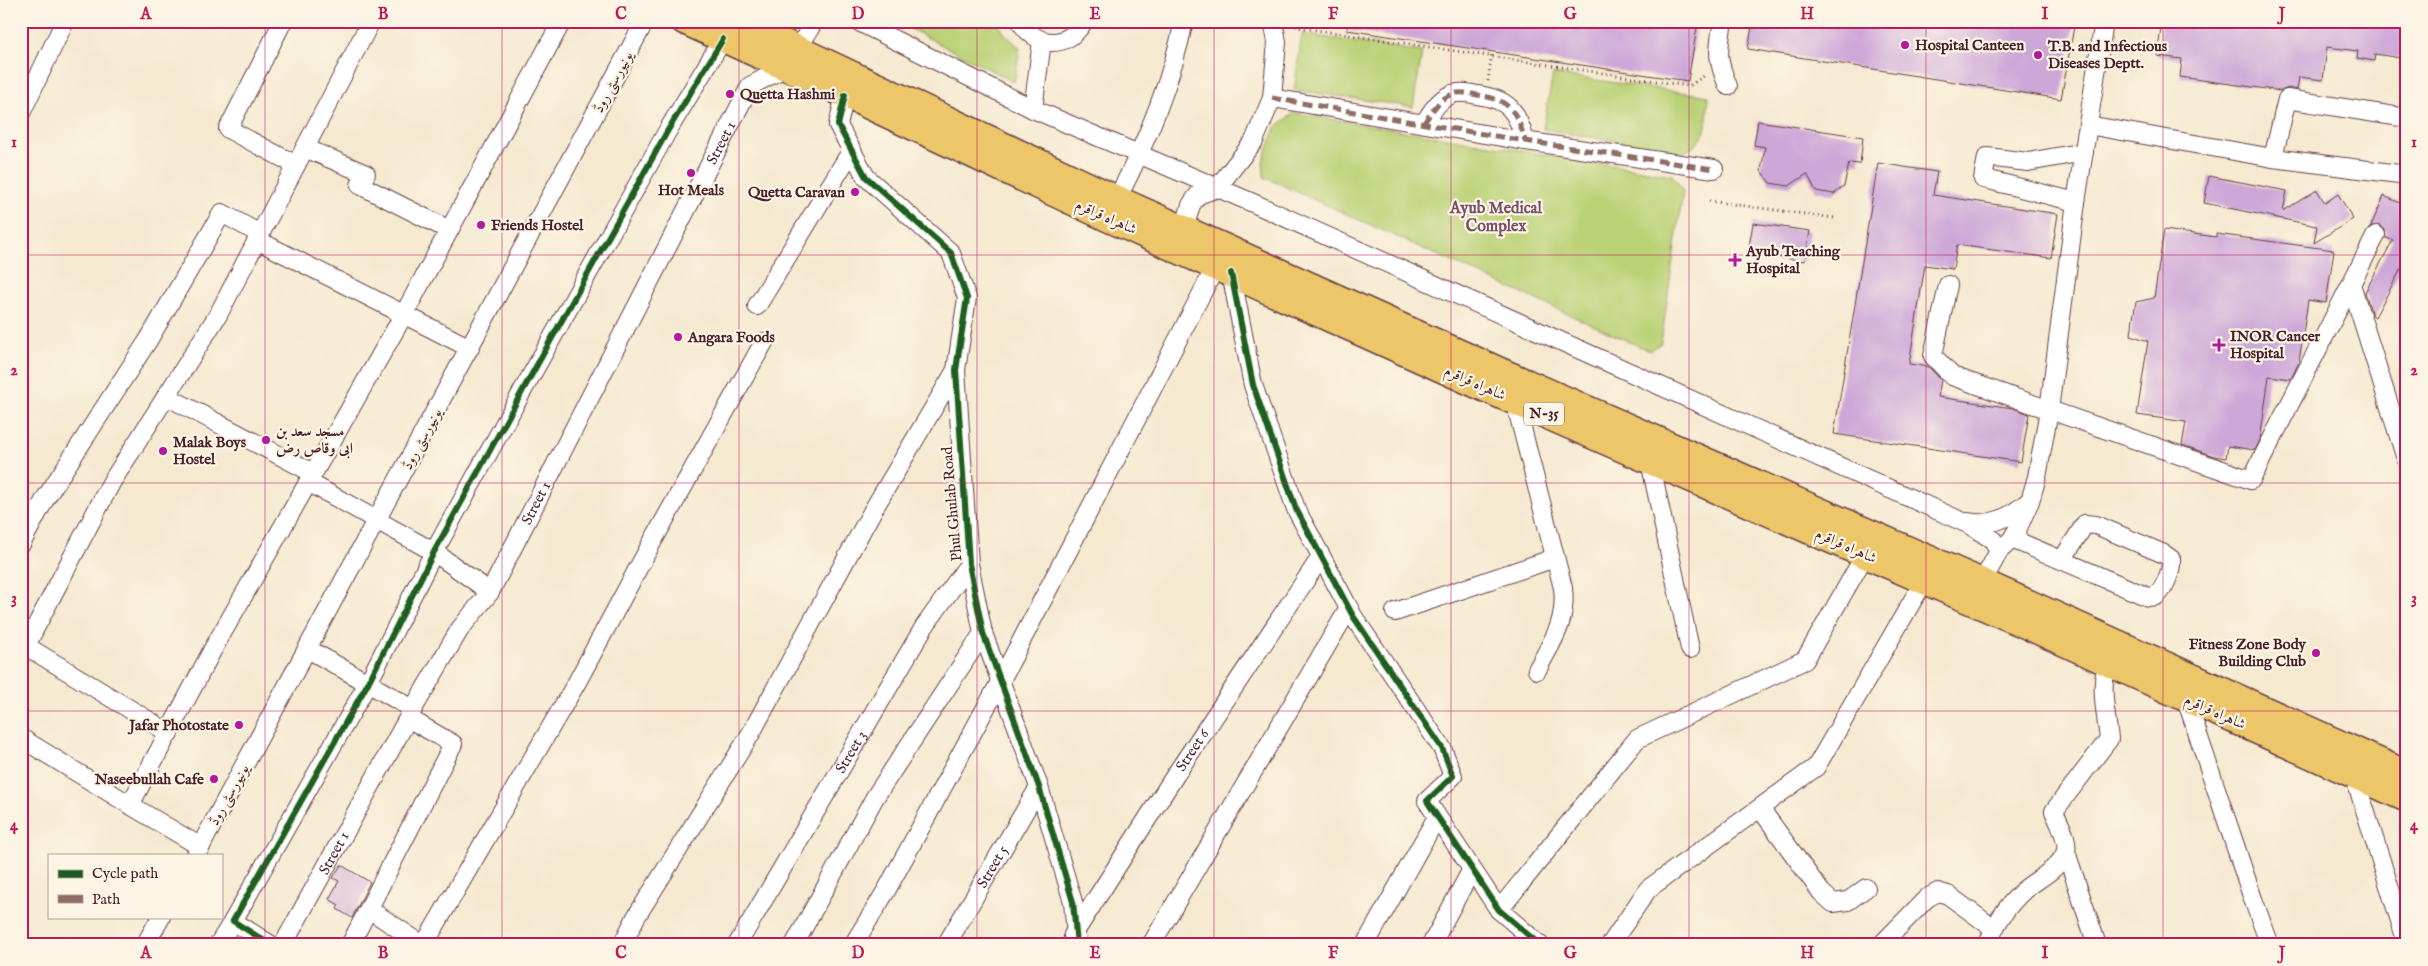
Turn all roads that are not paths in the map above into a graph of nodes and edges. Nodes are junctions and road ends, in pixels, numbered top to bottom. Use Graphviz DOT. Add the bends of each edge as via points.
graph roads {
  1 [pos="65,21"];
  2 [pos="283,21"];
  3 [pos="371,21"];
  4 [pos="562,21"];
  5 [pos="645,21"];
  6 [pos="684,21"];
  7 [pos="814,21"];
  8 [pos="857,21"];
  9 [pos="1020,21"];
  10 [pos="1084,21"];
  11 [pos="1184,21"];
  12 [pos="1272,21"];
  13 [pos="1280,21"];
  14 [pos="1723,21"];
  15 [pos="2104,21"];
  16 [pos="730,30"];
  17 [pos="1042,41"];
  18 [pos="1277,42"];
  19 [pos="793,58"];
  20 [pos="1728,86"];
  21 [pos="845,95"];
  22 [pos="1272,98"];
  23 [pos="1033,109"];
  24 [pos="21,113"];
  25 [pos="2407,118"];
  26 [pos="1424,123"];
  27 [pos="2088,125"];
  28 [pos="1525,141"];
  29 [pos="305,148"];
  30 [pos="852,150"];
  31 [pos="2084,152"];
  32 [pos="1140,155"];
  33 [pos="2273,158"];
  34 [pos="1238,162"];
  35 [pos="296,165"];
  36 [pos="1714,169"];
  37 [pos="2407,176"];
  38 [pos="1217,188"];
  39 [pos="1117,199"];
  40 [pos="2076,202"];
  41 [pos="1253,203"];
  42 [pos="1184,229"];
  43 [pos="449,230"];
  44 [pos="2376,234"];
  45 [pos="258,237"];
  46 [pos="1223,270"];
  47 [pos="2351,284"];
  48 [pos="1948,285"];
  49 [pos="757,306"];
  50 [pos="403,316"];
  51 [pos="764,342"];
  52 [pos="470,348"];
  53 [pos="956,370"];
  54 [pos="166,396"];
  55 [pos="1515,401"];
  56 [pos="2049,410"];
  57 [pos="1650,460"];
  58 [pos="2407,462"];
  59 [pos="311,478"];
  60 [pos="2030,501"];
  61 [pos="378,521"];
  62 [pos="1960,521"];
  63 [pos="21,544"];
  64 [pos="2005,545"];
  65 [pos="434,552"];
  66 [pos="1865,555"];
  67 [pos="1321,557"];
  68 [pos="1556,558"];
  69 [pos="2062,560"];
  70 [pos="969,564"];
  71 [pos="1924,581"];
  72 [pos="490,592"];
  73 [pos="1978,592"];
  74 [pos="1349,608"];
  75 [pos="1395,612"];
  76 [pos="982,633"];
  77 [pos="308,649"];
  78 [pos="1690,649"];
  79 [pos="23,650"];
  80 [pos="2113,653"];
  81 [pos="1537,670"];
  82 [pos="1000,682"];
  83 [pos="368,683"];
  84 [pos="2186,699"];
  85 [pos="411,713"];
  86 [pos="169,733"];
  87 [pos="21,738"];
  88 [pos="2407,774"];
  89 [pos="2354,775"];
  90 [pos="1039,787"];
  91 [pos="2407,799"];
  92 [pos="130,805"];
  93 [pos="1760,808"];
  94 [pos="1437,817"];
  95 [pos="198,851"];
  96 [pos="2066,852"];
  97 [pos="1471,871"];
  98 [pos="1866,888"];
  99 [pos="370,910"];
  100 [pos="1499,910"];
  101 [pos="160,918"];
  102 [pos="232,921"];
  103 [pos="1991,937"];
  104 [pos="1073,940"];
  105 [pos="1536,943"];
  106 [pos="2407,943"];
  107 [pos="1613,944"];
  108 [pos="145,945"];
  109 [pos="218,945"];
  110 [pos="271,945"];
  111 [pos="283,945"];
  112 [pos="350,945"];
  113 [pos="423,945"];
  114 [pos="622,945"];
  115 [pos="737,945"];
  116 [pos="794,945"];
  117 [pos="853,945"];
  118 [pos="946,945"];
  119 [pos="1151,945"];
  120 [pos="1365,945"];
  121 [pos="1431,945"];
  122 [pos="1881,945"];
  123 [pos="2097,945"];
  124 [pos="2270,945"];
  1 -- 24 [label="street"];
  2 -- 35 [label="street" via="228,128"];
  3 -- 29 [label="street"];
  4 -- 43 [label="street"];
  5 -- 52 [label="street, یونیورسٹی روڈ"];
  6 -- 16 [label="highway, شاہراہ قراقرم / N-35"];
  7 -- 19 [label="street"];
  8 -- 23 [label="street"];
  9 -- 17 [label="street" via="1026,32"];
  10 -- 17 [label="street" via="1071,37 1061,41"];
  11 -- 32 [label="street" via="1177,55"];
  12 -- 18 [label="street"];
  13 -- 18 [label="street"];
  14 -- 20 [label="street" via="1718,51"];
  15 -- 27 [label="street"];
  16 -- 19 [label="highway, شاہراہ قراقرم / N-35"];
  16 -- 65 [label="street" via="663,139"];
  17 -- 23 [label="street"];
  18 -- 22 [label="street"];
  19 -- 21 [label="highway, شاہراہ قراقرم / N-35"];
  19 -- 39 [label="highway, شاہراہ قراقرم / N-35"];
  19 -- 72 [label="street, Street 1" via="750,86"];
  21 -- 30 [label="street, Phul Ghulab Road" via="838,125"];
  21 -- 46 [label="highway, شاہراہ قراقرم / N-35"];
  22 -- 26 [label="street"];
  22 -- 34 [label="street" via="1254,141"];
  23 -- 32 [label="street"];
  25 -- 33 [label="street" via="2287,100"];
  26 -- 28 [label="street"];
  26 -- 28 [label="street" via="1437,104 1450,95 1460,92 1486,96 1508,105"];
  27 -- 31 [label="street"];
  27 -- 33 [label="street"];
  28 -- 36 [label="street"];
  29 -- 35 [label="street"];
  29 -- 43 [label="street" via="366,174 360,185"];
  30 -- 49 [label="street"];
  30 -- 53 [label="street, Phul Ghulab Road" via="866,177 951,253 967,298"];
  31 -- 40 [label="street"];
  31 -- 40 [label="street" via="2028,162 1987,157 1983,174 1983,179"];
  32 -- 38 [label="street"];
  32 -- 39 [label="street"];
  33 -- 37 [label="street"];
  34 -- 38 [label="street"];
  34 -- 41 [label="street" via="1237,174 1243,193"];
  35 -- 45 [label="street"];
  38 -- 41 [label="street"];
  38 -- 42 [label="street" via="1198,195 1191,205"];
  39 -- 42 [label="highway, شاہراہ قراقرم / N-35"];
  40 -- 56 [label="street"];
  41 -- 62 [label="street"];
  42 -- 73 [label="highway, شاہراہ قراقرم / N-35"];
  43 -- 50 [label="street"];
  44 -- 47 [label="street"];
  45 -- 50 [label="street"];
  45 -- 54 [label="street" via="218,315"];
  45 -- 63 [label="street" via="222,213 149,339 45,499"];
  46 -- 55 [label="highway, شاہراہ قراقرم / N-35"];
  46 -- 67 [label="street" via="1253,385 1296,509"];
  46 -- 82 [label="street"];
  47 -- 56 [label="street" via="2251,480"];
  47 -- 58 [label="street"];
  48 -- 56 [label="street" via="1933,356 1952,376"];
  50 -- 52 [label="street"];
  50 -- 59 [label="street"];
  51 -- 113 [label="street" via="577,682"];
  52 -- 61 [label="street, یونیورسٹی روڈ"];
  53 -- 70 [label="street, Phul Ghulab Road"];
  53 -- 114 [label="street" via="873,510 750,735 636,917"];
  54 -- 59 [label="street"];
  54 -- 79 [label="street" via="111,483"];
  55 -- 57 [label="highway, شاہراہ قراقرم / N-35"];
  55 -- 68 [label="street"];
  56 -- 60 [label="street"];
  57 -- 66 [label="highway, شاہراہ قراقرم / N-35"];
  57 -- 78 [label="street"];
  59 -- 61 [label="street"];
  59 -- 86 [label="street"];
  60 -- 62 [label="street" via="2004,519 1990,524"];
  60 -- 64 [label="street"];
  61 -- 65 [label="street"];
  61 -- 77 [label="street, یونیورسٹی روڈ"];
  62 -- 64 [label="street"];
  64 -- 69 [label="street"];
  64 -- 73 [label="street"];
  65 -- 72 [label="street"];
  65 -- 83 [label="street"];
  66 -- 71 [label="highway, شاہراہ قراقرم / N-35"];
  66 -- 100 [label="street" via="1805,660 1637,739"];
  67 -- 74 [label="street"];
  67 -- 104 [label="street, Street 6" via="1176,774"];
  68 -- 75 [label="street"];
  68 -- 81 [label="street" via="1565,604 1563,620"];
  69 -- 69 [label="street" via="2148,597 2162,591 2171,566 2171,559 2164,554 2096,525 2085,524"];
  70 -- 76 [label="street, Phul Ghulab Road"];
  70 -- 115 [label="street, Street 3" via="924,627"];
  71 -- 73 [label="highway, شاہراہ قراقرم / N-35"];
  71 -- 93 [label="street" via="1816,767"];
  72 -- 85 [label="street, Street 1" via="460,629"];
  73 -- 80 [label="highway, شاہراہ قراقرم / N-35"];
  74 -- 94 [label="street" via="1442,748 1454,776 1427,801"];
  74 -- 119 [label="street"];
  76 -- 82 [label="street, Phul Ghulab Road"];
  76 -- 116 [label="street" via="875,798"];
  77 -- 83 [label="street"];
  77 -- 95 [label="street, یونیورسٹی روڈ"];
  79 -- 86 [label="street"];
  80 -- 84 [label="highway, شاہراہ قراقرم / N-35"];
  80 -- 88 [label="highway, شاہراہ قراقرم / N-35"];
  80 -- 96 [label="street" via="2103,691 2108,738 2054,811 2066,840"];
  82 -- 90 [label="street, Phul Ghulab Road"];
  82 -- 117 [label="street"];
  83 -- 85 [label="street"];
  83 -- 102 [label="street"];
  84 -- 89 [label="highway, شاہراہ قراقرم / N-35"];
  84 -- 124 [label="street"];
  85 -- 99 [label="street" via="454,744"];
  85 -- 111 [label="street, Street 1"];
  86 -- 92 [label="street"];
  87 -- 92 [label="street"];
  89 -- 91 [label="highway, شاہراہ قراقرم / N-35"];
  89 -- 106 [label="street"];
  90 -- 104 [label="street, Phul Ghulab Road" via="1074,902"];
  90 -- 118 [label="street, Street 5"];
  92 -- 95 [label="street"];
  93 -- 98 [label="street" via="1821,892 1833,903 1848,901"];
  93 -- 107 [label="street" via="1648,889"];
  94 -- 97 [label="street"];
  94 -- 120 [label="street"];
  96 -- 103 [label="street" via="2056,865 2023,891"];
  96 -- 123 [label="street"];
  97 -- 100 [label="street"];
  97 -- 121 [label="street"];
  99 -- 112 [label="street"];
  99 -- 113 [label="street"];
  100 -- 105 [label="street"];
  101 -- 108 [label="street"];
  102 -- 109 [label="street"];
  102 -- 110 [label="street"];
  103 -- 122 [label="street" via="1948,895 1938,892 1927,898"];
}
